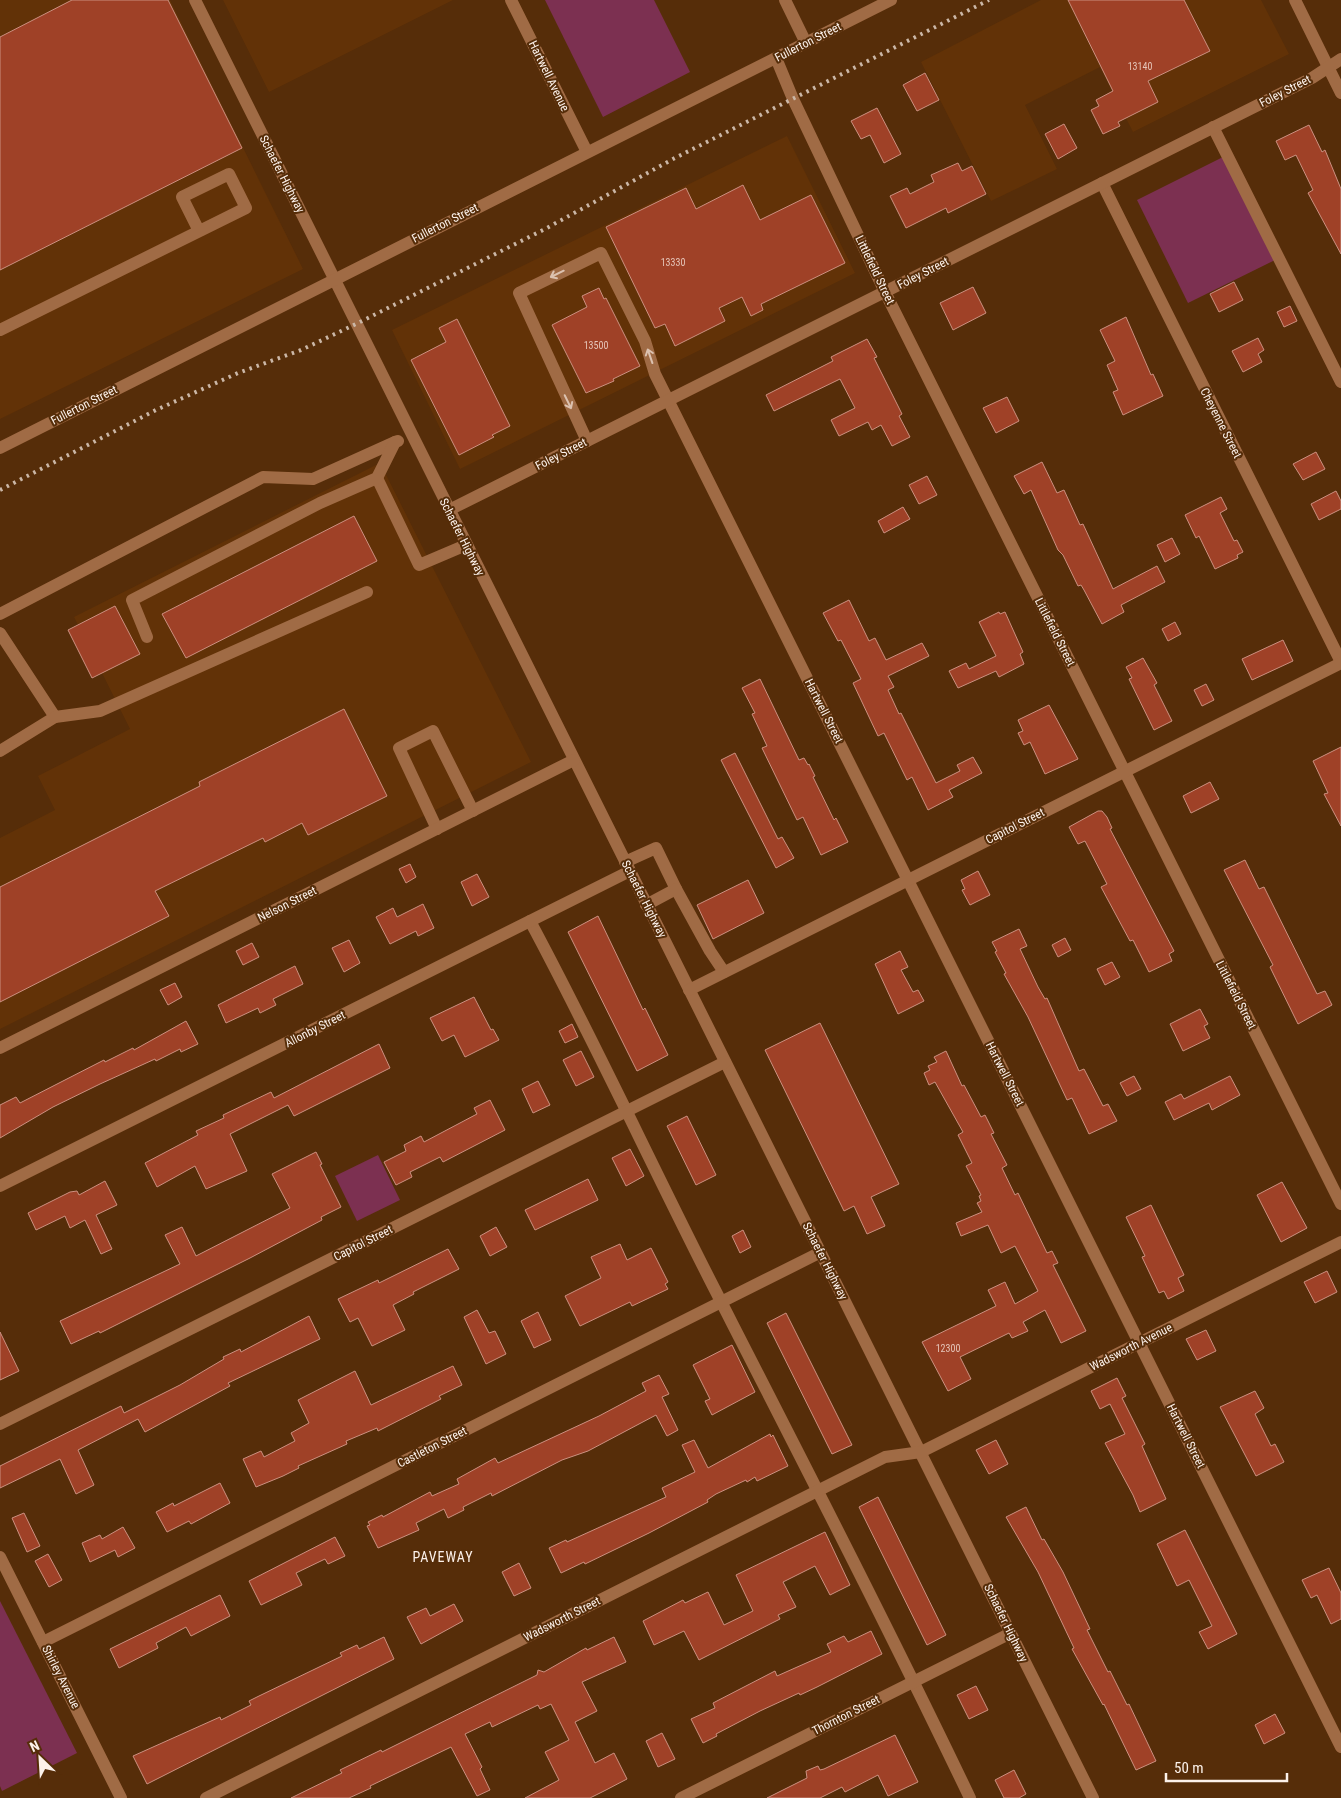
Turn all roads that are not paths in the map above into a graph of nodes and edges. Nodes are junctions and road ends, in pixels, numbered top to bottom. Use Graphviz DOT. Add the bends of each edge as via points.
graph roads {
  1 [pos="195,0"];
  2 [pos="511,0"];
  3 [pos="785,0"];
  4 [pos="891,0"];
  5 [pos="1295,0"];
  6 [pos="806,43"];
  7 [pos="776,58"];
  8 [pos="1341,59"];
  9 [pos="1328,67"];
  10 [pos="1341,93"];
  11 [pos="1213,127"];
  12 [pos="587,152"];
  13 [pos="1102,183"];
  14 [pos="199,231"];
  15 [pos="334,279"];
  16 [pos="885,292"];
  17 [pos="0,330"];
  18 [pos="1341,382"];
  19 [pos="668,400"];
  20 [pos="411,434"];
  21 [pos="587,441"];
  22 [pos="395,442"];
  23 [pos="0,448"];
  24 [pos="377,478"];
  25 [pos="449,510"];
  26 [pos="466,545"];
  27 [pos="366,592"];
  28 [pos="0,614"];
  29 [pos="0,633"];
  30 [pos="147,637"];
  31 [pos="1341,662"];
  32 [pos="55,717"];
  33 [pos="0,751"];
  34 [pos="574,760"];
  35 [pos="1125,772"];
  36 [pos="473,811"];
  37 [pos="437,829"];
  38 [pos="627,867"];
  39 [pos="908,880"];
  40 [pos="676,889"];
  41 [pos="646,905"];
  42 [pos="530,921"];
  43 [pos="724,972"];
  44 [pos="689,990"];
  45 [pos="0,1048"];
  46 [pos="725,1062"];
  47 [pos="627,1111"];
  48 [pos="0,1186"];
  49 [pos="1341,1204"];
  50 [pos="1341,1242"];
  51 [pos="820,1252"];
  52 [pos="722,1302"];
  53 [pos="1139,1343"];
  54 [pos="0,1424"];
  55 [pos="921,1452"];
  56 [pos="816,1491"];
  57 [pos="0,1556"];
  58 [pos="1011,1633"];
  59 [pos="43,1642"];
  60 [pos="914,1681"];
  61 [pos="1341,1747"];
  62 [pos="122,1798"];
  63 [pos="206,1798"];
  64 [pos="681,1798"];
  65 [pos="970,1798"];
  66 [pos="1093,1798"];
  1 -- 15 [label="street, Schaefer Highway"];
  2 -- 12 [label="street, Hartwell Avenue"];
  3 -- 6 [label="street"];
  4 -- 6 [label="street, Fullerton Street"];
  5 -- 9 [label="street"];
  6 -- 7 [label="street, Fullerton Street"];
  7 -- 12 [label="street, Fullerton Street"];
  7 -- 16 [label="street, Littlefield Street"];
  8 -- 9 [label="street, Foley Street"];
  9 -- 10 [label="street"];
  9 -- 11 [label="street, Foley Street"];
  11 -- 13 [label="street, Foley Street"];
  11 -- 18 [label="street"];
  12 -- 15 [label="street, Fullerton Street"];
  13 -- 16 [label="street, Foley Street"];
  13 -- 31 [label="street, Cheyenne Street"];
  14 -- 14 [label="street" via="246,208 229,174 182,197"];
  14 -- 17 [label="street"];
  15 -- 20 [label="street, Schaefer Highway"];
  15 -- 23 [label="street, Fullerton Street"];
  16 -- 19 [label="street, Foley Street"];
  16 -- 35 [label="street, Littlefield Street"];
  19 -- 21 [label="street, Foley Street"];
  19 -- 21 [label="street, Hartwell Street, one-way" via="655,374 645,341 601,253 519,293"];
  19 -- 39 [label="street, Hartwell Street"];
  20 -- 22 [label="street"];
  20 -- 25 [label="street, Schaefer Highway"];
  21 -- 25 [label="street, Foley Street"];
  22 -- 24 [label="street"];
  22 -- 28 [label="street" via="313,480 263,477"];
  24 -- 26 [label="street" via="419,565"];
  24 -- 30 [label="street" via="320,503 132,600"];
  25 -- 26 [label="street, Schaefer Highway"];
  26 -- 34 [label="street, Schaefer Highway"];
  27 -- 32 [label="street" via="100,711"];
  29 -- 32 [label="street"];
  31 -- 35 [label="street, Capitol Street"];
  32 -- 33 [label="street"];
  34 -- 36 [label="street, Nelson Street"];
  34 -- 38 [label="street, Schaefer Highway"];
  35 -- 39 [label="street, Capitol Street"];
  35 -- 49 [label="street, Littlefield Street"];
  36 -- 37 [label="street, Nelson Street"];
  36 -- 37 [label="street" via="433,731 399,748"];
  37 -- 45 [label="street, Nelson Street"];
  38 -- 40 [label="street, Allonby Street" via="656,848"];
  38 -- 41 [label="street, Schaefer Highway"];
  38 -- 42 [label="street, Allonby Street"];
  39 -- 43 [label="street, Capitol Street"];
  39 -- 53 [label="street, Hartwell Street"];
  40 -- 41 [label="street"];
  40 -- 43 [label="street"];
  41 -- 44 [label="street, Schaefer Highway"];
  42 -- 47 [label="street"];
  42 -- 48 [label="street, Allonby Street"];
  43 -- 44 [label="street, Capitol Street"];
  44 -- 46 [label="street, Schaefer Highway"];
  46 -- 47 [label="street, Capitol Street"];
  46 -- 51 [label="street, Schaefer Highway"];
  47 -- 52 [label="street"];
  47 -- 54 [label="street, Capitol Street"];
  50 -- 53 [label="street, Wadsworth Avenue"];
  51 -- 52 [label="street, Castleton Street"];
  51 -- 55 [label="street, Schaefer Highway"];
  52 -- 56 [label="street"];
  52 -- 59 [label="street, Castleton Street"];
  53 -- 55 [label="street, Wadsworth Avenue"];
  53 -- 61 [label="street, Hartwell Street"];
  55 -- 56 [label="street, Wadsworth Street" via="885,1457"];
  55 -- 58 [label="street, Schaefer Highway"];
  56 -- 60 [label="street"];
  56 -- 63 [label="street, Wadsworth Street"];
  57 -- 59 [label="street, Shirley Avenue"];
  58 -- 60 [label="street, Thornton Street"];
  58 -- 66 [label="street, Schaefer Highway"];
  59 -- 62 [label="street, Shirley Avenue"];
  60 -- 64 [label="street, Thornton Street"];
  60 -- 65 [label="street"];
}
